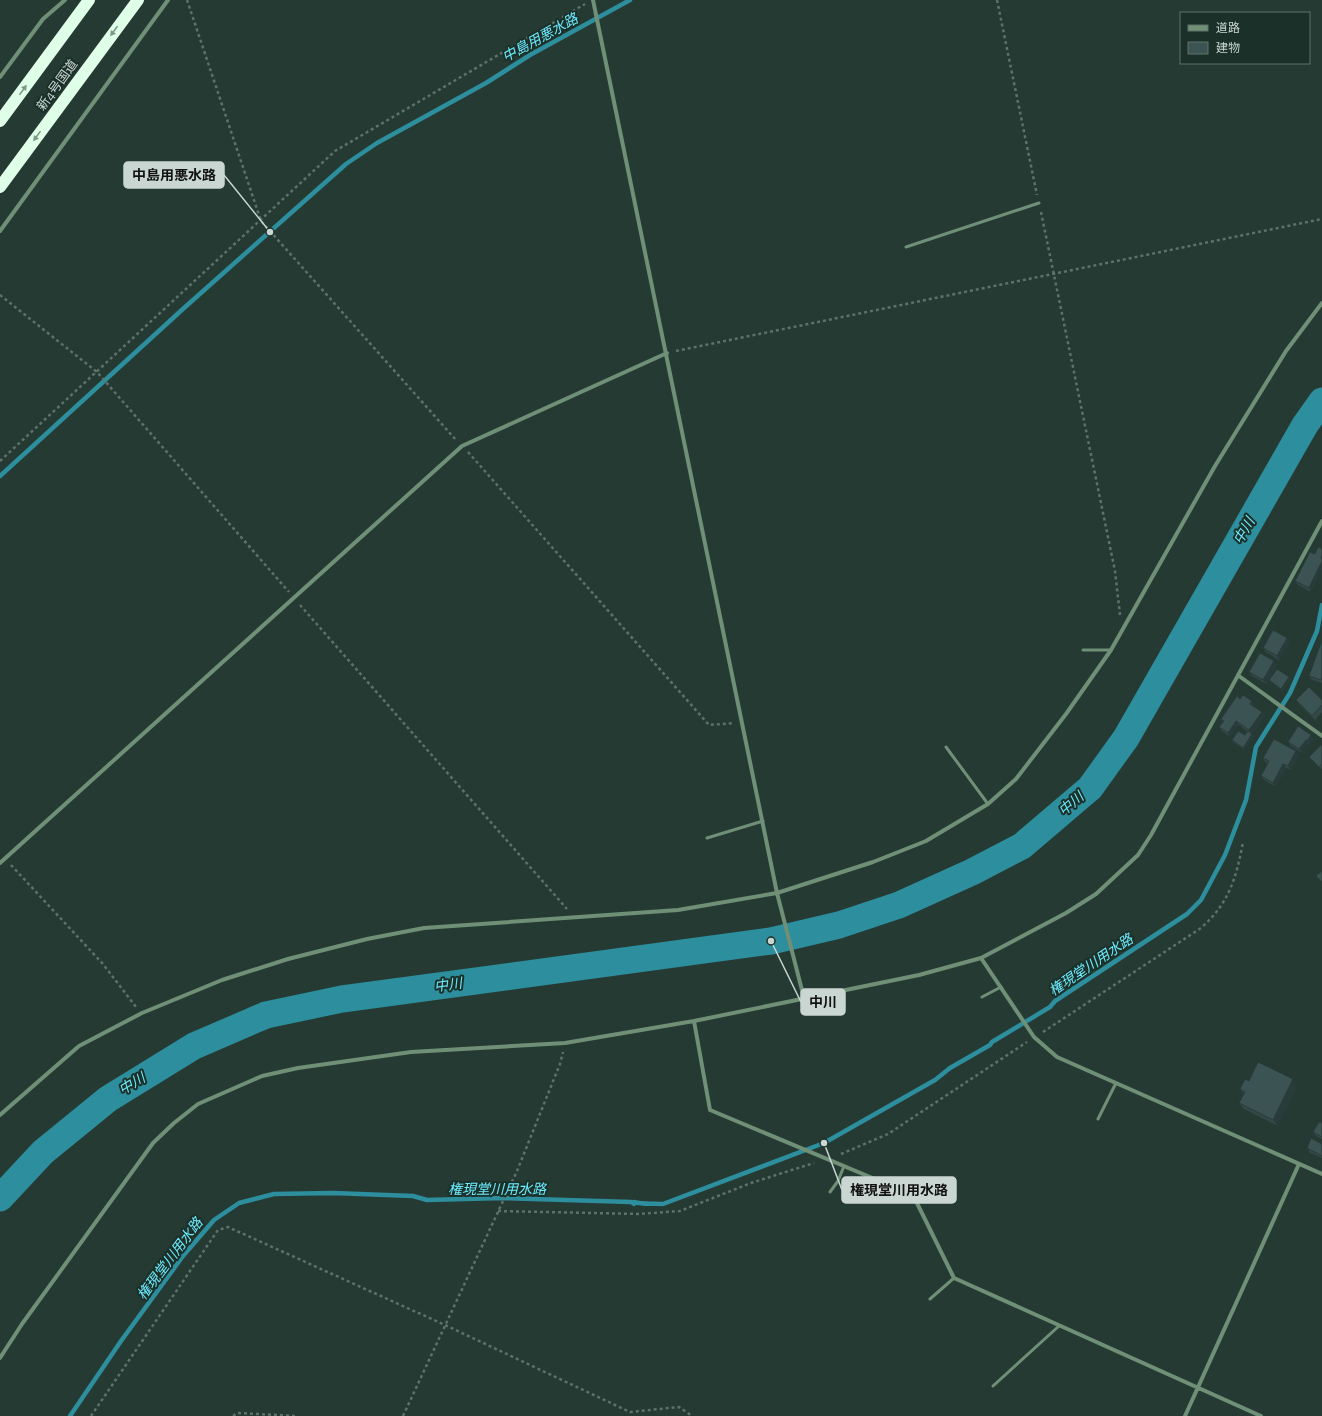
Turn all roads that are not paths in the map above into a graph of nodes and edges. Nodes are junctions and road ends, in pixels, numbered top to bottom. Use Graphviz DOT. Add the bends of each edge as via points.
graph roads {
  1 [pos="65,0"];
  2 [pos="89,0"];
  3 [pos="138,0"];
  4 [pos="168,0"];
  5 [pos="593,0"];
  6 [pos="0,77"];
  7 [pos="0,121"];
  8 [pos="0,187"];
  9 [pos="1039,203"];
  10 [pos="0,231"];
  11 [pos="906,247"];
  12 [pos="1322,303"];
  13 [pos="667,353"];
  14 [pos="1322,520"];
  15 [pos="1083,650"];
  16 [pos="1111,650"];
  17 [pos="1239,676"];
  18 [pos="1322,736"];
  19 [pos="946,748"];
  20 [pos="988,804"];
  21 [pos="763,821"];
  22 [pos="707,838"];
  23 [pos="0,863"];
  24 [pos="777,893"];
  25 [pos="981,958"];
  26 [pos="1001,988"];
  27 [pos="982,997"];
  28 [pos="804,998"];
  29 [pos="694,1021"];
  30 [pos="1116,1083"];
  31 [pos="0,1115"];
  32 [pos="1098,1119"];
  33 [pos="1299,1164"];
  34 [pos="844,1166"];
  35 [pos="1322,1174"];
  36 [pos="830,1192"];
  37 [pos="954,1278"];
  38 [pos="930,1299"];
  39 [pos="1059,1326"];
  40 [pos="0,1358"];
  41 [pos="994,1386"];
  42 [pos="1198,1387"];
  43 [pos="1185,1416"];
  44 [pos="1261,1416"];
  1 -- 6 [label="street" via="43,19"];
  7 -- 2 [label="highway, 新4号国道, one-way"];
  3 -- 8 [label="highway, 新4号国道, one-way"];
  4 -- 10 [label="street"];
  5 -- 13 [label="street"];
  9 -- 11 [label="lane"];
  12 -- 16 [label="street" via="1286,351 1215,466"];
  13 -- 21 [label="street"];
  13 -- 23 [label="street" via="462,446"];
  14 -- 17 [label="street"];
  15 -- 16 [label="lane"];
  16 -- 20 [label="street" via="1016,779"];
  17 -- 18 [label="street"];
  17 -- 25 [label="street" via="1152,835 1138,855 1096,894 1066,913"];
  19 -- 20 [label="lane"];
  20 -- 24 [label="street" via="911,848"];
  21 -- 22 [label="lane"];
  21 -- 24 [label="street"];
  24 -- 28 [label="street"];
  24 -- 31 [label="street" via="678,910 417,930 367,939 288,959 222,980 142,1013 79,1046"];
  25 -- 26 [label="street"];
  25 -- 28 [label="street" via="919,975"];
  26 -- 27 [label="lane"];
  26 -- 30 [label="street" via="1034,1037 1057,1057"];
  28 -- 29 [label="street"];
  29 -- 34 [label="street" via="710,1110"];
  29 -- 40 [label="street" via="565,1043 411,1052 298,1068 262,1076 198,1104 153,1143"];
  30 -- 32 [label="lane"];
  30 -- 33 [label="street"];
  33 -- 35 [label="street"];
  33 -- 42 [label="street"];
  34 -- 36 [label="lane"];
  34 -- 37 [label="street" via="913,1195"];
  37 -- 38 [label="lane"];
  37 -- 39 [label="street"];
  39 -- 41 [label="lane"];
  39 -- 42 [label="street"];
  42 -- 43 [label="street"];
  42 -- 44 [label="street"];
}
